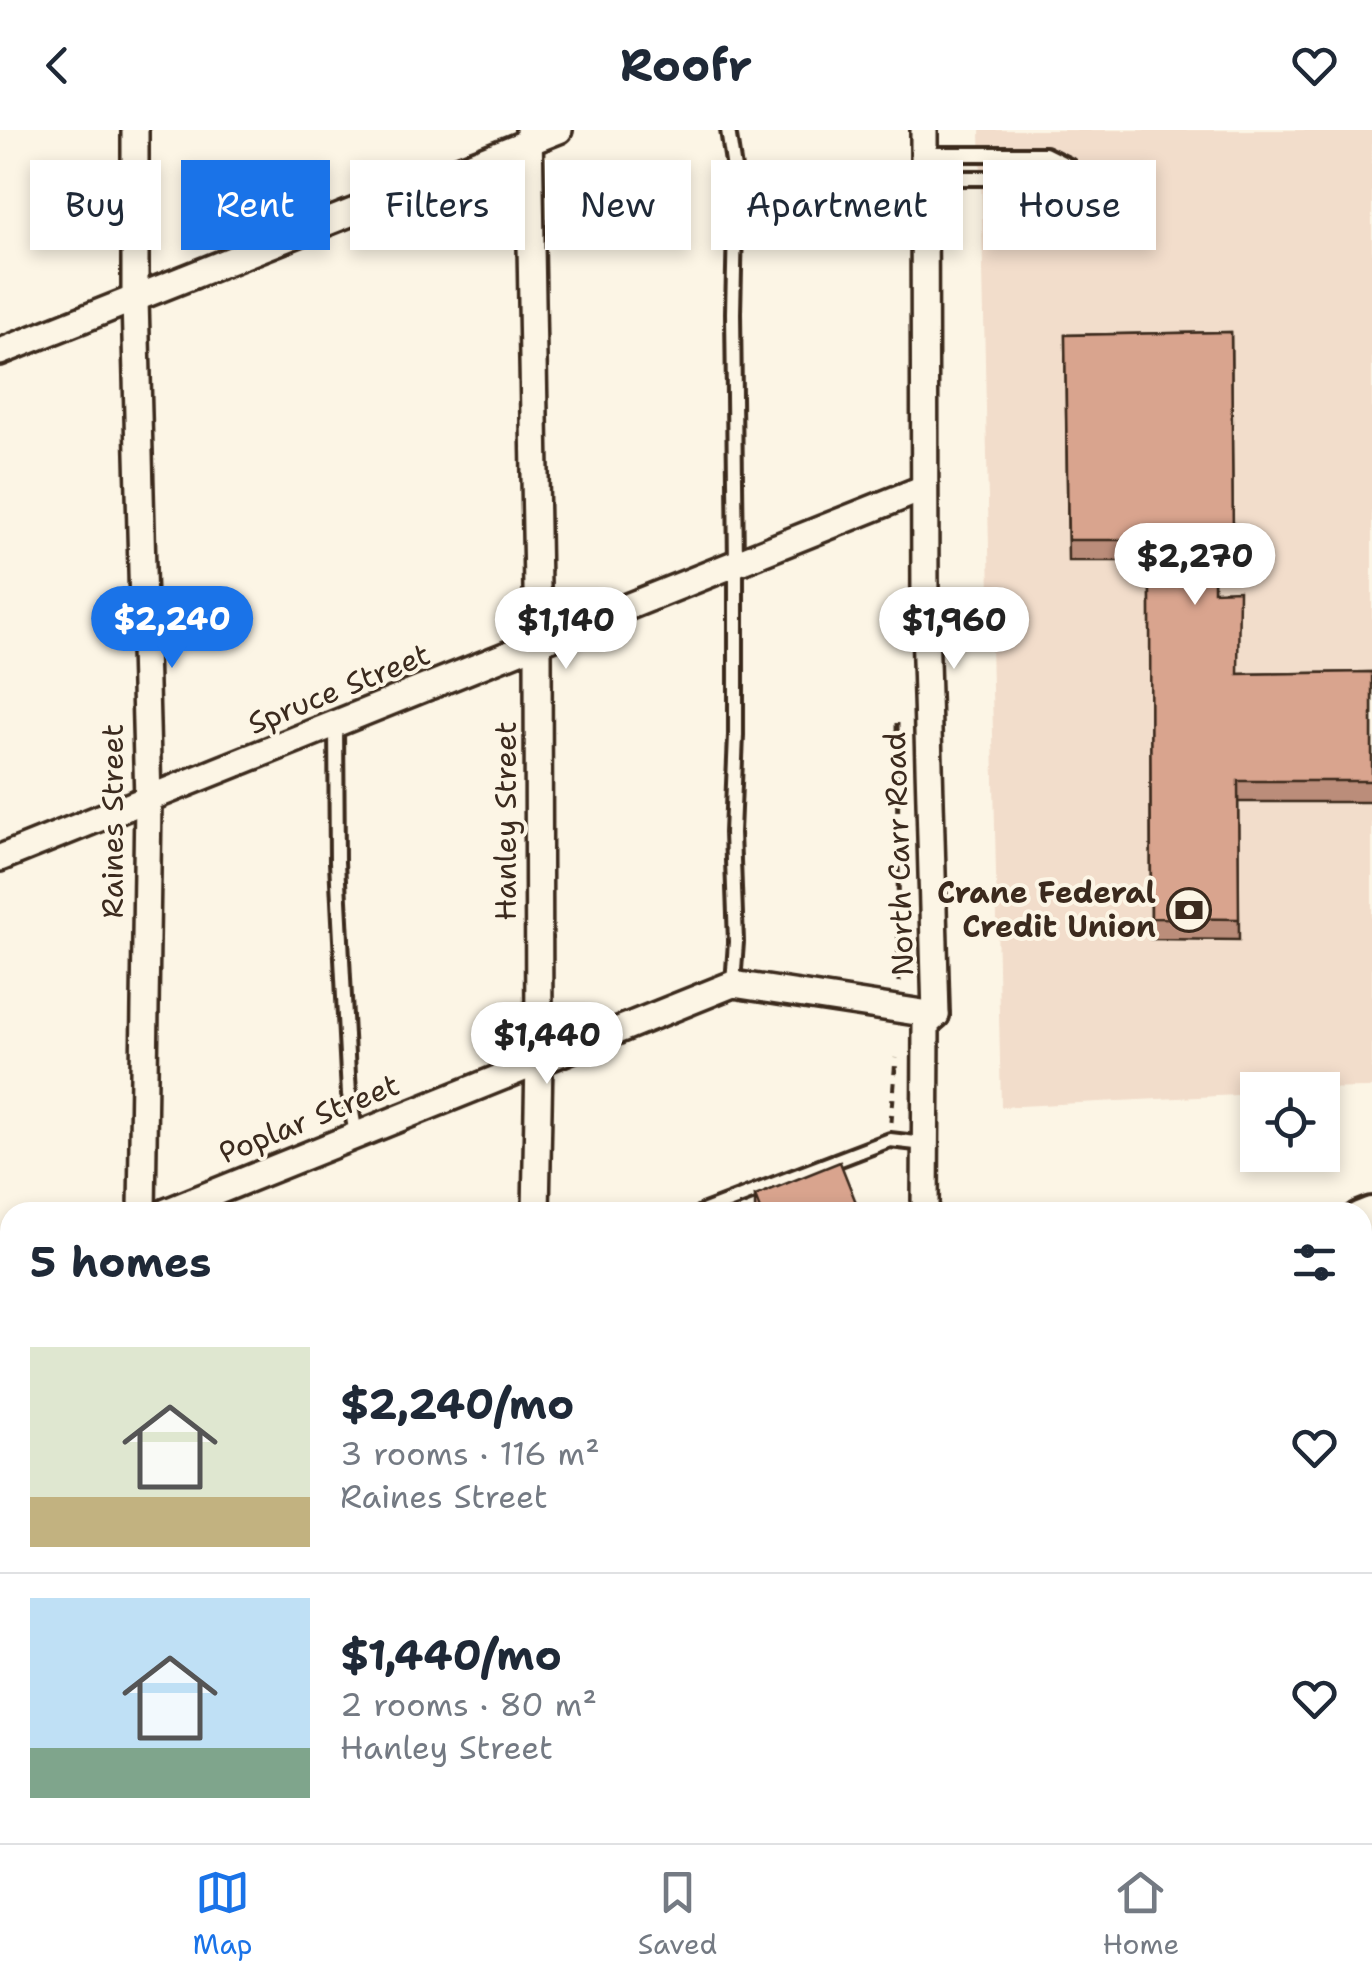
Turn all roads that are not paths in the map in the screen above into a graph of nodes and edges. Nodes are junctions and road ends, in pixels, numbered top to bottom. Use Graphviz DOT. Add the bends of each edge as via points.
graph roads {
  1 [pos="135,130"];
  2 [pos="559,130"];
  3 [pos="728,130"];
  4 [pos="529,136"];
  5 [pos="925,154"];
  6 [pos="135,298"];
  7 [pos="0,352"];
  8 [pos="924,488"];
  9 [pos="736,564"];
  10 [pos="538,645"];
  11 [pos="336,726"];
  12 [pos="148,801"];
  13 [pos="0,858"];
  14 [pos="733,984"];
  15 [pos="936,1015"];
  16 [pos="540,1060"];
  17 [pos="356,1135"];
  18 [pos="925,1144"];
  19 [pos="142,1202"];
  20 [pos="191,1202"];
  21 [pos="536,1202"];
  22 [pos="745,1202"];
  23 [pos="925,1202"];
  1 -- 6 [label="street, Raines Street"];
  2 -- 4 [label="street"];
  3 -- 9 [label="lane" via="736,182"];
  4 -- 6 [label="street"];
  4 -- 10 [label="street, Hanley Street"];
  5 -- 5 [label="lane" via="1045,178 1069,166 1044,154"];
  5 -- 8 [label="street, North Carr Road"];
  6 -- 7 [label="street"];
  6 -- 12 [label="street, Raines Street"];
  8 -- 9 [label="street, Spruce Street"];
  8 -- 15 [label="street, North Carr Road"];
  9 -- 10 [label="street, Spruce Street"];
  9 -- 14 [label="lane"];
  10 -- 11 [label="street, Spruce Street"];
  10 -- 16 [label="street, Hanley Street"];
  11 -- 12 [label="street, Spruce Street"];
  11 -- 17 [label="lane" via="336,862"];
  12 -- 13 [label="street, Spruce Street"];
  12 -- 19 [label="street, Raines Street"];
  14 -- 15 [label="street"];
  14 -- 16 [label="street, Poplar Street"];
  15 -- 18 [label="street, North Carr Road" via="926,1024"];
  16 -- 17 [label="street, Poplar Street"];
  16 -- 21 [label="street, Hanley Street"];
  17 -- 20 [label="street, Poplar Street"];
  18 -- 22 [label="lane" via="890,1140"];
  18 -- 23 [label="street, North Carr Road"];
}
